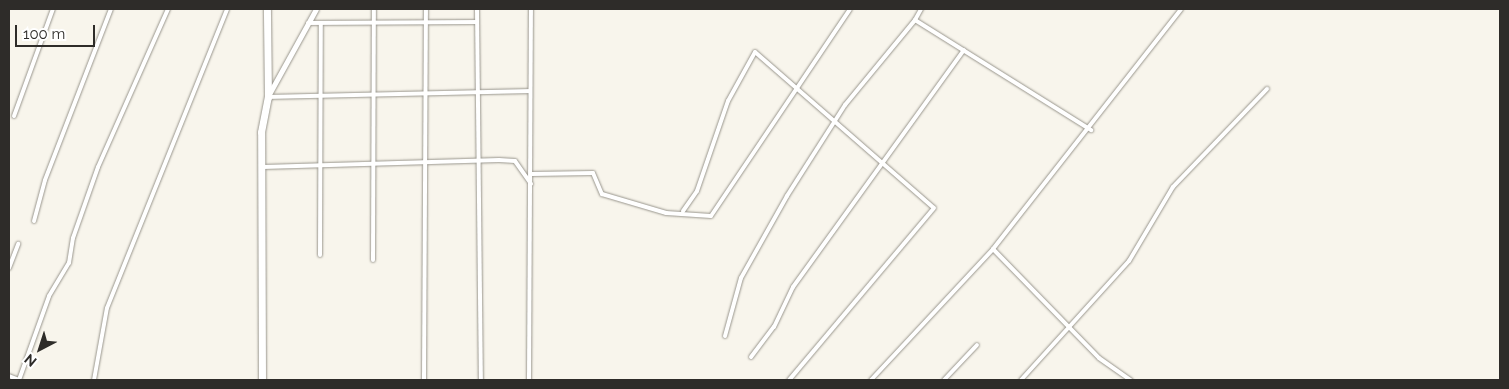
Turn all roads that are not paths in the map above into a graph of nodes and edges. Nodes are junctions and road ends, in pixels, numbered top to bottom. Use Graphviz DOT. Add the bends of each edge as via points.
graph roads {
  1 [pos="53,9"];
  2 [pos="111,9"];
  3 [pos="168,9"];
  4 [pos="226,9"];
  5 [pos="267,9"];
  6 [pos="316,9"];
  7 [pos="374,9"];
  8 [pos="426,9"];
  9 [pos="477,9"];
  10 [pos="531,9"];
  11 [pos="850,9"];
  12 [pos="921,9"];
  13 [pos="1181,9"];
  14 [pos="915,20"];
  15 [pos="374,22"];
  16 [pos="426,22"];
  17 [pos="476,22"];
  18 [pos="308,23"];
  19 [pos="322,24"];
  20 [pos="964,50"];
  21 [pos="795,86"];
  22 [pos="1267,89"];
  23 [pos="530,91"];
  24 [pos="374,92"];
  25 [pos="321,93"];
  26 [pos="427,93"];
  27 [pos="479,93"];
  28 [pos="268,96"];
  29 [pos="14,116"];
  30 [pos="836,121"];
  31 [pos="1091,130"];
  32 [pos="373,162"];
  33 [pos="427,162"];
  34 [pos="479,162"];
  35 [pos="884,163"];
  36 [pos="320,166"];
  37 [pos="264,167"];
  38 [pos="532,174"];
  39 [pos="533,186"];
  40 [pos="683,212"];
  41 [pos="34,221"];
  42 [pos="18,244"];
  43 [pos="992,249"];
  44 [pos="320,255"];
  45 [pos="373,260"];
  46 [pos="9,268"];
  47 [pos="1069,329"];
  48 [pos="725,336"];
  49 [pos="977,345"];
  50 [pos="751,357"];
  51 [pos="9,376"];
  52 [pos="19,380"];
  53 [pos="94,380"];
  54 [pos="262,380"];
  55 [pos="424,380"];
  56 [pos="481,380"];
  57 [pos="529,380"];
  58 [pos="789,380"];
  59 [pos="871,380"];
  60 [pos="944,380"];
  61 [pos="1021,380"];
  62 [pos="1128,380"];
  1 -- 29 [label="street"];
  2 -- 41 [label="street" via="45,180"];
  3 -- 52 [label="street" via="98,167 73,238 69,263 49,296"];
  4 -- 53 [label="street" via="107,308"];
  5 -- 28 [label="highway"];
  6 -- 18 [label="street"];
  7 -- 15 [label="street"];
  8 -- 16 [label="street"];
  9 -- 17 [label="street"];
  10 -- 23 [label="street"];
  11 -- 21 [label="street"];
  12 -- 14 [label="street"];
  13 -- 31 [label="street"];
  14 -- 20 [label="street"];
  14 -- 30 [label="street"];
  15 -- 16 [label="street"];
  15 -- 19 [label="street"];
  15 -- 24 [label="street"];
  16 -- 17 [label="street"];
  16 -- 26 [label="street"];
  17 -- 27 [label="street"];
  18 -- 19 [label="street"];
  18 -- 28 [label="street"];
  19 -- 25 [label="street"];
  20 -- 31 [label="street"];
  20 -- 35 [label="street"];
  21 -- 30 [label="street"];
  21 -- 40 [label="street" via="710,216 700,218"];
  21 -- 40 [label="street" via="755,52 728,101 697,191"];
  22 -- 47 [label="street" via="1173,187 1129,261"];
  23 -- 27 [label="street"];
  23 -- 38 [label="street"];
  24 -- 25 [label="street"];
  24 -- 26 [label="street"];
  24 -- 32 [label="street"];
  25 -- 28 [label="street"];
  25 -- 36 [label="street"];
  26 -- 27 [label="street"];
  26 -- 33 [label="street"];
  27 -- 34 [label="street"];
  28 -- 37 [label="highway" via="261,132"];
  30 -- 35 [label="street"];
  30 -- 48 [label="street" via="741,278"];
  31 -- 43 [label="street"];
  32 -- 33 [label="street"];
  32 -- 36 [label="street"];
  32 -- 45 [label="street"];
  33 -- 34 [label="street"];
  33 -- 55 [label="street"];
  34 -- 39 [label="street" via="515,161"];
  34 -- 56 [label="street"];
  35 -- 50 [label="street" via="793,287 774,326"];
  35 -- 58 [label="street" via="934,208"];
  36 -- 37 [label="street"];
  36 -- 44 [label="street"];
  37 -- 54 [label="highway"];
  38 -- 39 [label="street"];
  38 -- 40 [label="street" via="593,173 602,194 666,213"];
  39 -- 57 [label="street"];
  42 -- 46 [label="street"];
  43 -- 47 [label="street"];
  43 -- 59 [label="street"];
  47 -- 61 [label="street"];
  47 -- 62 [label="street"];
  49 -- 60 [label="street"];
  51 -- 52 [label="street"];
}
